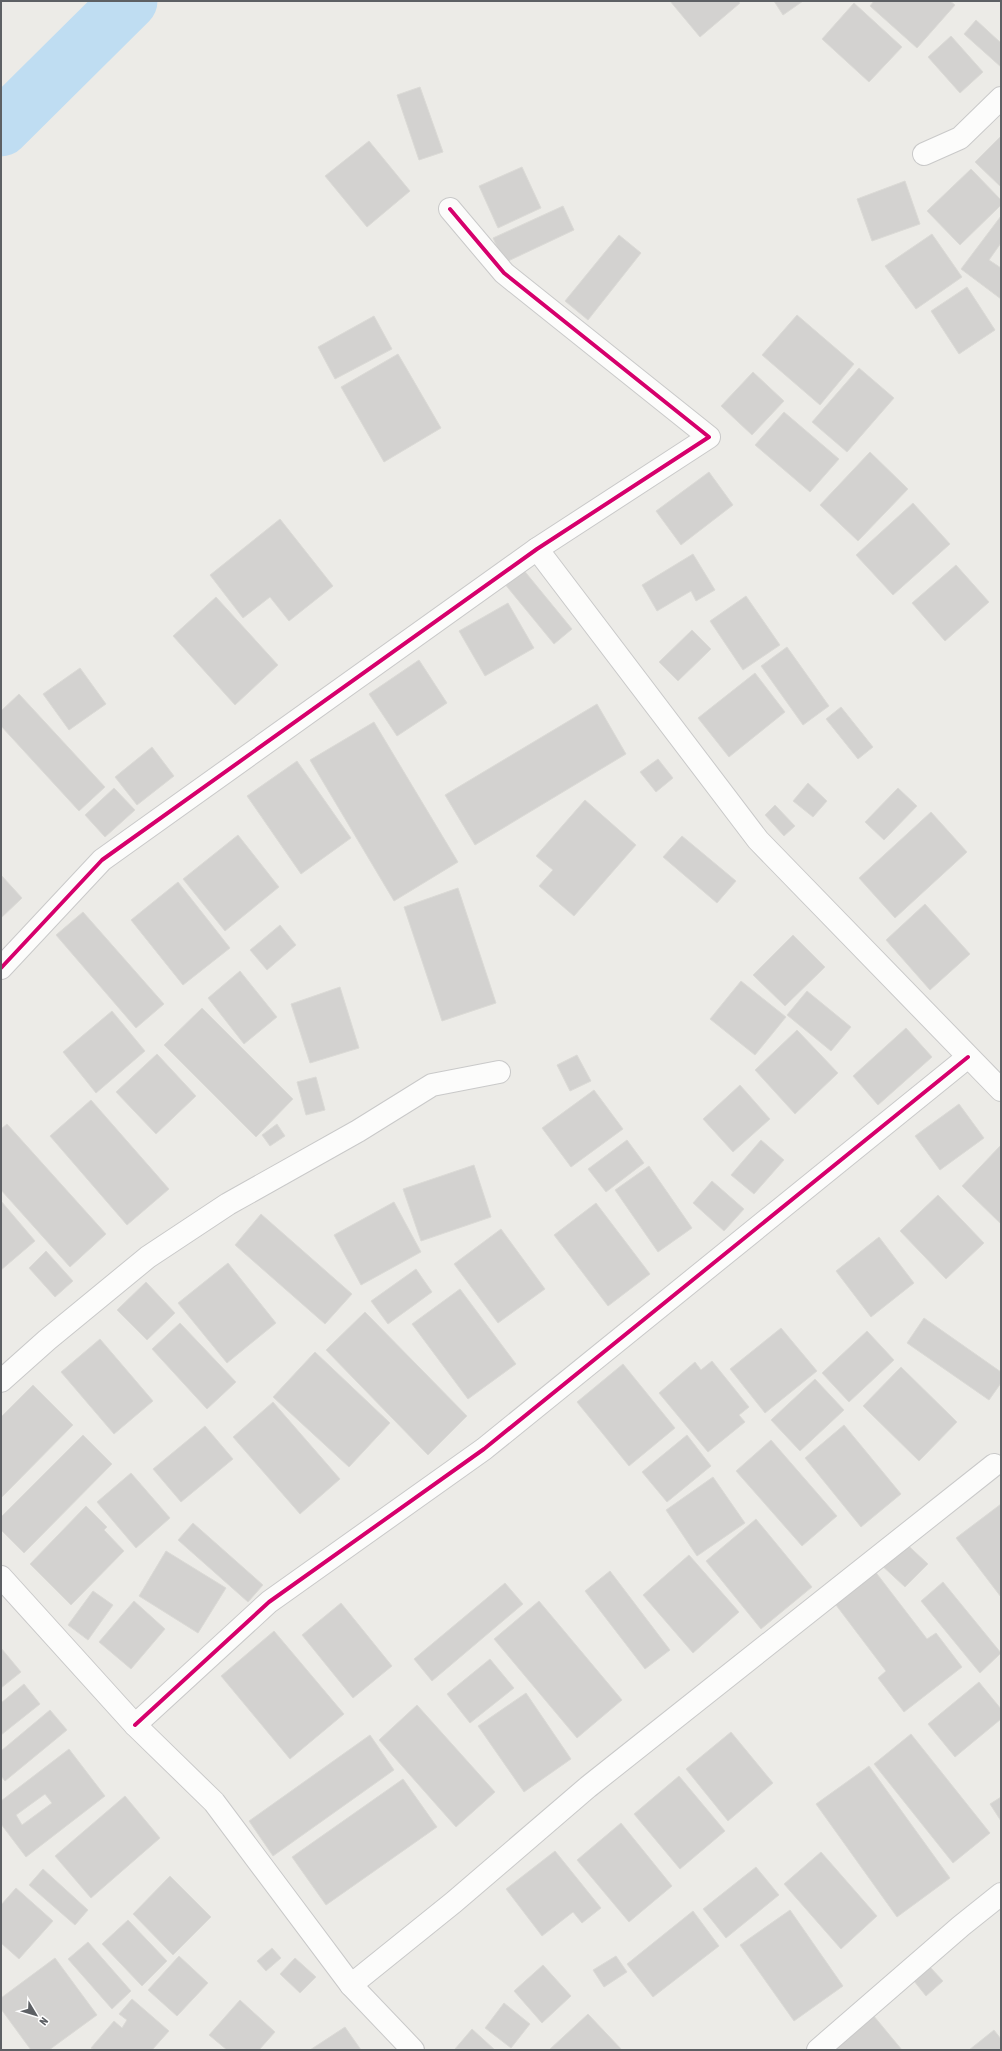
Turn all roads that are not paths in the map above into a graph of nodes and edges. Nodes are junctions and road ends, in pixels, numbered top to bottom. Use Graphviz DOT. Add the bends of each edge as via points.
graph roads {
  1 [pos="1001,98"];
  2 [pos="924,154"];
  3 [pos="450,210"];
  4 [pos="537,549"];
  5 [pos="1,968"];
  6 [pos="968,1057"];
  7 [pos="499,1072"];
  8 [pos="1001,1090"];
  9 [pos="1,1381"];
  10 [pos="994,1465"];
  11 [pos="1,1577"];
  12 [pos="135,1725"];
  13 [pos="1001,1894"];
  14 [pos="351,1985"];
  15 [pos="413,2050"];
  16 [pos="818,2050"];
  1 -- 2 [label="street" via="960,138"];
  3 -- 4 [label="street" via="504,273 709,437"];
  4 -- 5 [label="street" via="102,860"];
  4 -- 6 [label="street" via="758,840"];
  6 -- 8 [label="street"];
  6 -- 12 [label="street" via="484,1450 269,1602"];
  7 -- 9 [label="street" via="432,1086 228,1204 148,1257"];
  10 -- 14 [label="street" via="588,1787 454,1902"];
  11 -- 12 [label="street"];
  12 -- 14 [label="street" via="214,1802"];
  13 -- 16 [label="street"];
  14 -- 15 [label="street"];
}
